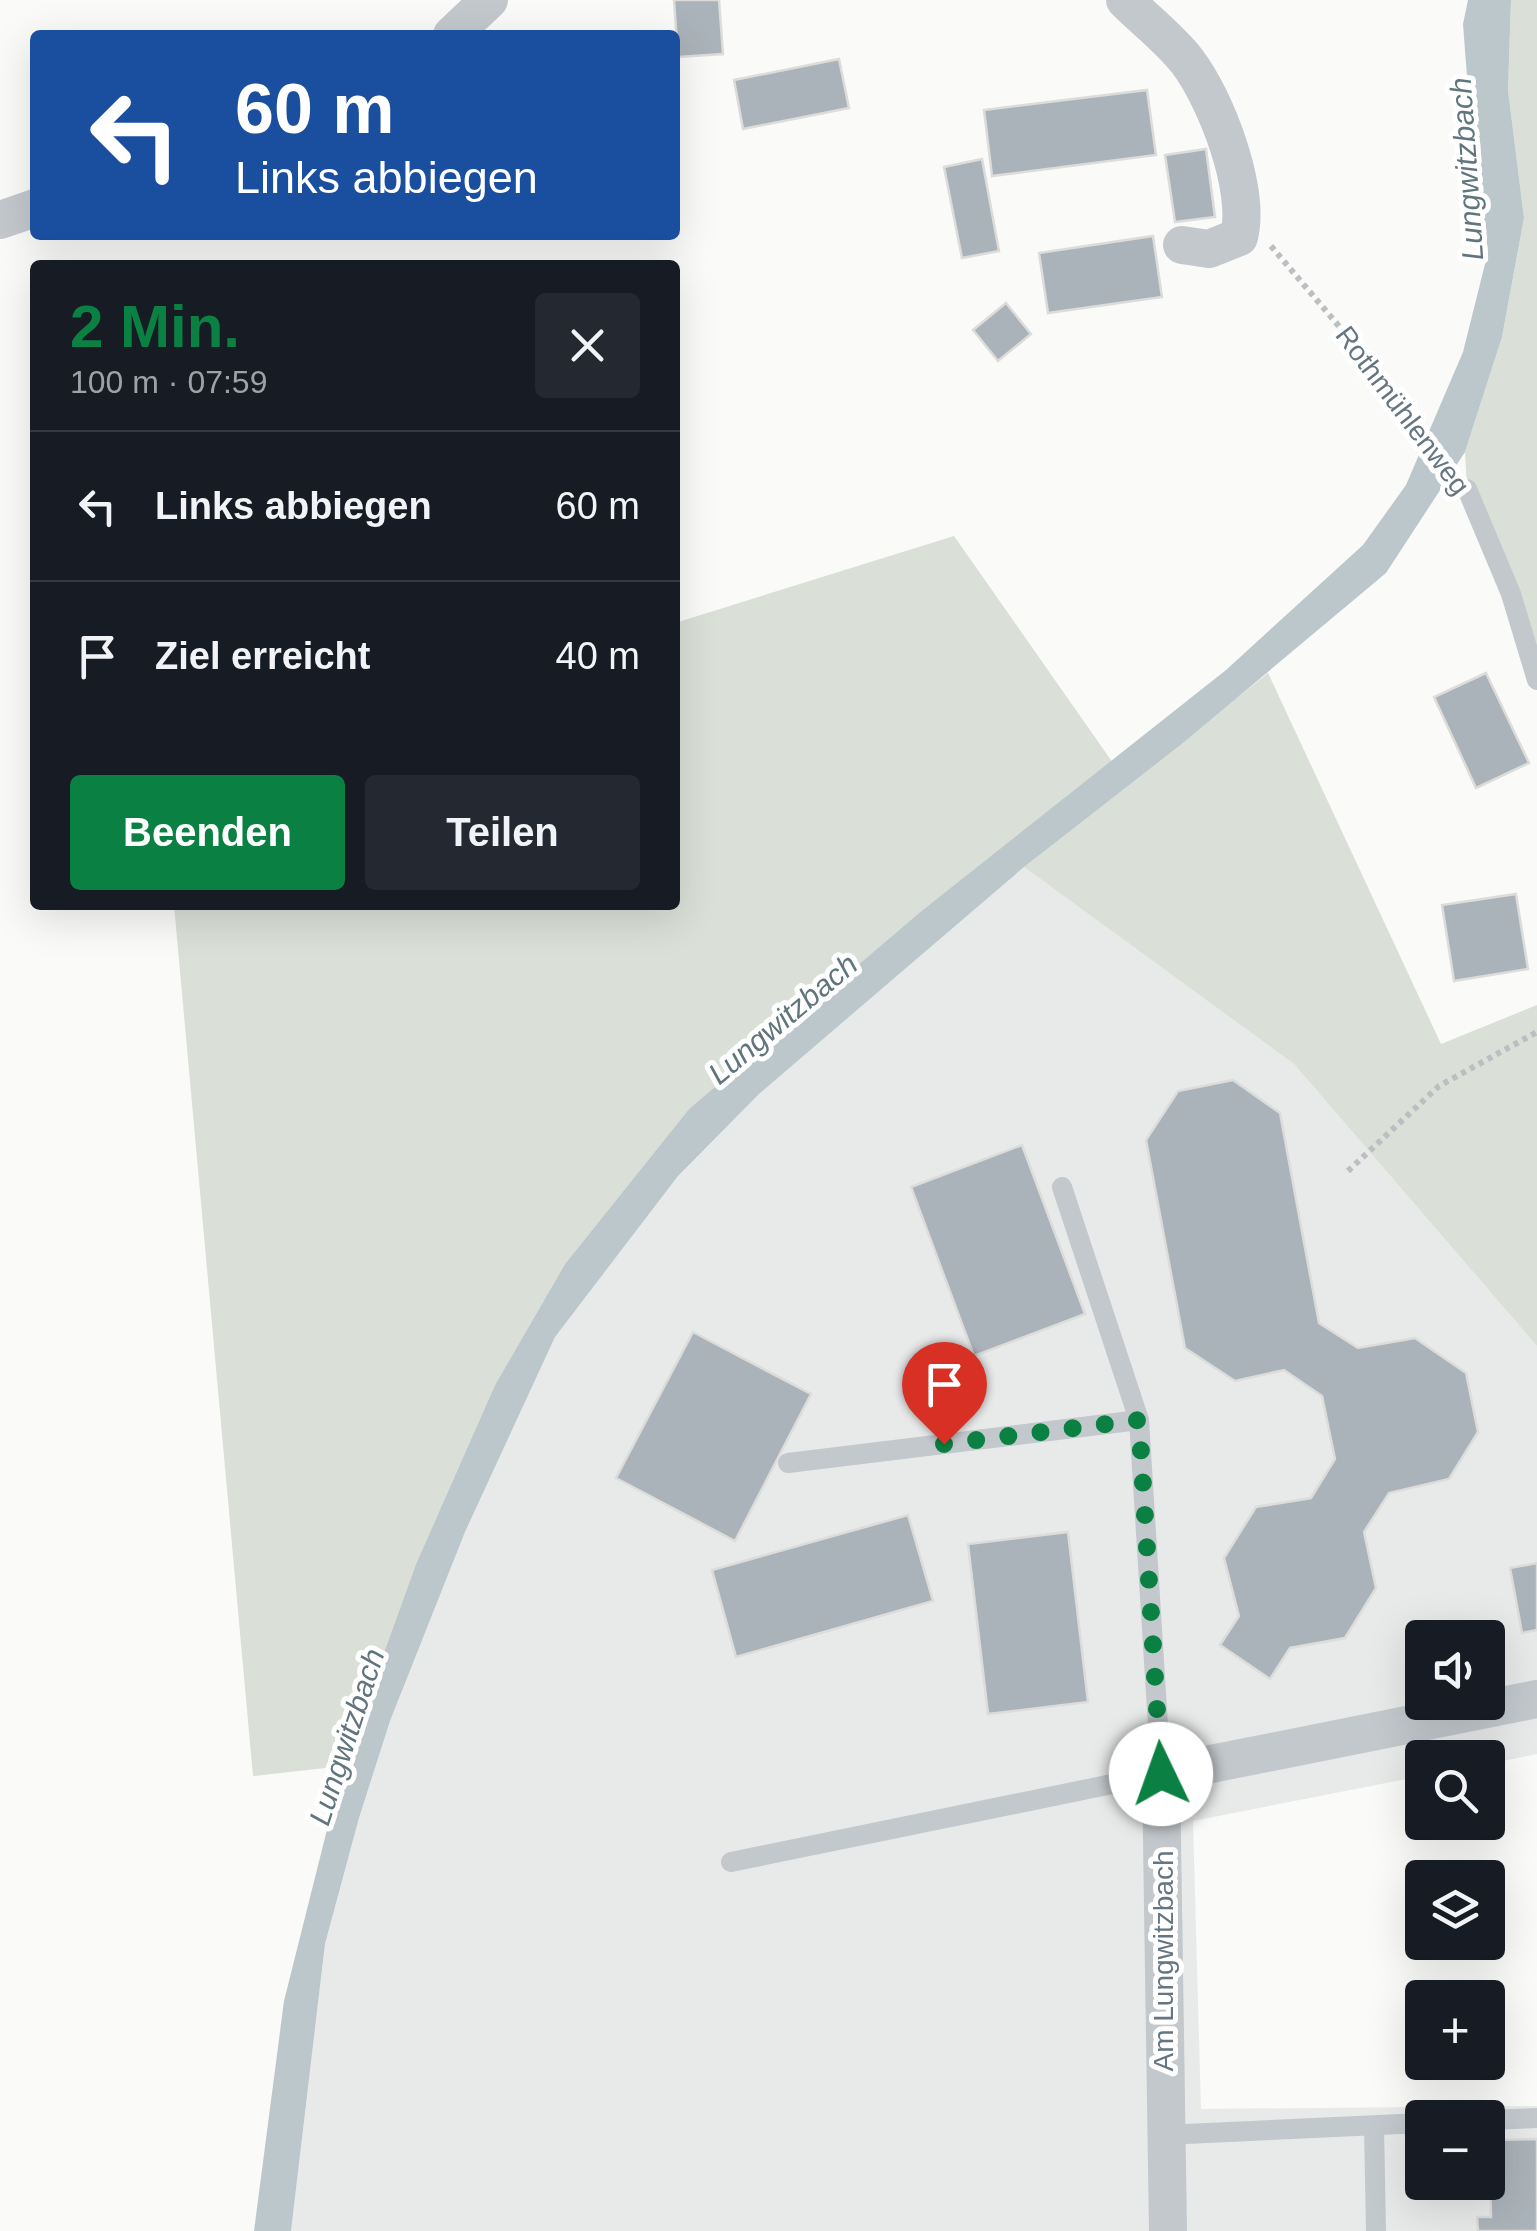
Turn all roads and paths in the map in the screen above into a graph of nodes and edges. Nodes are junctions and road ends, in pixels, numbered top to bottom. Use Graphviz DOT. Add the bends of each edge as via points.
graph roads {
  1 [pos="489,0"];
  2 [pos="1126,0"];
  3 [pos="457,30"];
  4 [pos="30,210"];
  5 [pos="0,220"];
  6 [pos="1240,230"];
  7 [pos="1182,246"];
  8 [pos="1468,490"];
  9 [pos="1537,680"];
  10 [pos="1537,1032"];
  11 [pos="1348,1170"];
  12 [pos="1062,1187"];
  13 [pos="1139,1420"];
  14 [pos="788,1463"];
  15 [pos="1537,1699"];
  16 [pos="1161,1774"];
  17 [pos="731,1862"];
  18 [pos="1537,2118"];
  19 [pos="1505,2119"];
  20 [pos="1405,2124"];
  21 [pos="1374,2126"];
  22 [pos="1164,2136"];
  23 [pos="1168,2231"];
  24 [pos="1376,2231"];
  1 -- 3 [label="street"];
  2 -- 6 [label="street" via="1188,62 1231,149 1245,212"];
  4 -- 5 [label="street"];
  6 -- 7 [label="street" via="1208,249"];
  6 -- 8 [label="path, Rothmühlenweg" via="1282,256"];
  8 -- 9 [label="lane, Rothmühlenweg"];
  10 -- 11 [label="path" via="1439,1086"];
  12 -- 13 [label="lane"];
  13 -- 14 [label="lane"];
  13 -- 16 [label="lane"];
  15 -- 16 [label="street"];
  16 -- 17 [label="lane"];
  16 -- 22 [label="street, Am Lungwitzbach"];
  18 -- 19 [label="lane"];
  20 -- 21 [label="lane"];
  21 -- 22 [label="lane"];
  21 -- 24 [label="lane"];
  22 -- 23 [label="street, Am Lungwitzbach"];
}
